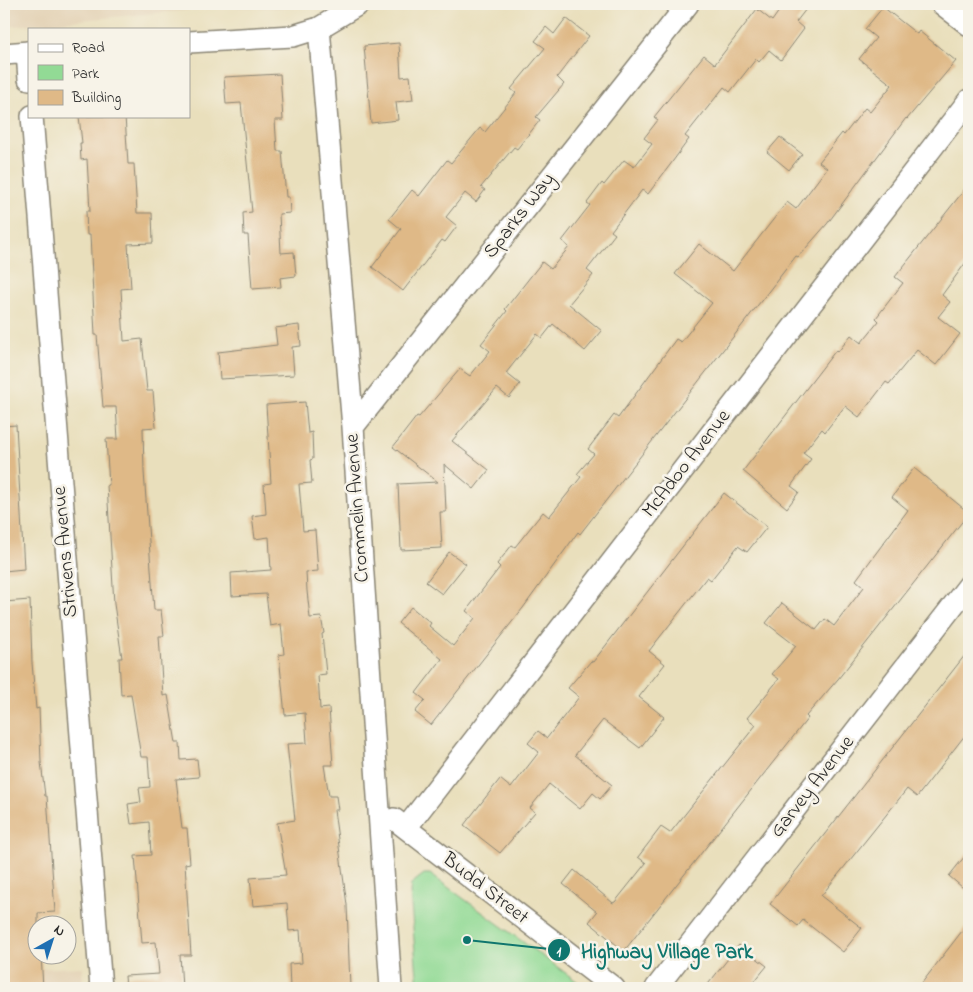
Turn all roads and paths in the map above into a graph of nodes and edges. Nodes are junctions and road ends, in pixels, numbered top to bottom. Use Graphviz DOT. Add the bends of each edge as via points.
graph roads {
  1 [pos="359,4"];
  2 [pos="688,4"];
  3 [pos="942,4"];
  4 [pos="969,25"];
  5 [pos="319,28"];
  6 [pos="190,42"];
  7 [pos="28,52"];
  8 [pos="4,54"];
  9 [pos="969,100"];
  10 [pos="32,118"];
  11 [pos="353,428"];
  12 [pos="969,585"];
  13 [pos="380,808"];
  14 [pos="406,828"];
  15 [pos="101,988"];
  16 [pos="391,988"];
  17 [pos="614,988"];
  18 [pos="656,988"];
  1 -- 5 [label="street"];
  2 -- 11 [label="street, Sparks Way"];
  3 -- 4 [label="street"];
  5 -- 6 [label="street" via="293,36"];
  5 -- 11 [label="street, Crommelin Avenue"];
  7 -- 8 [label="street"];
  9 -- 14 [label="street, McAdoo Avenue"];
  10 -- 15 [label="street, Strivens Avenue"];
  11 -- 13 [label="street, Crommelin Avenue"];
  12 -- 18 [label="street, Garvey Avenue"];
  13 -- 14 [label="street, Budd Street"];
  13 -- 16 [label="street, Crommelin Avenue"];
  14 -- 17 [label="street, Budd Street"];
}
